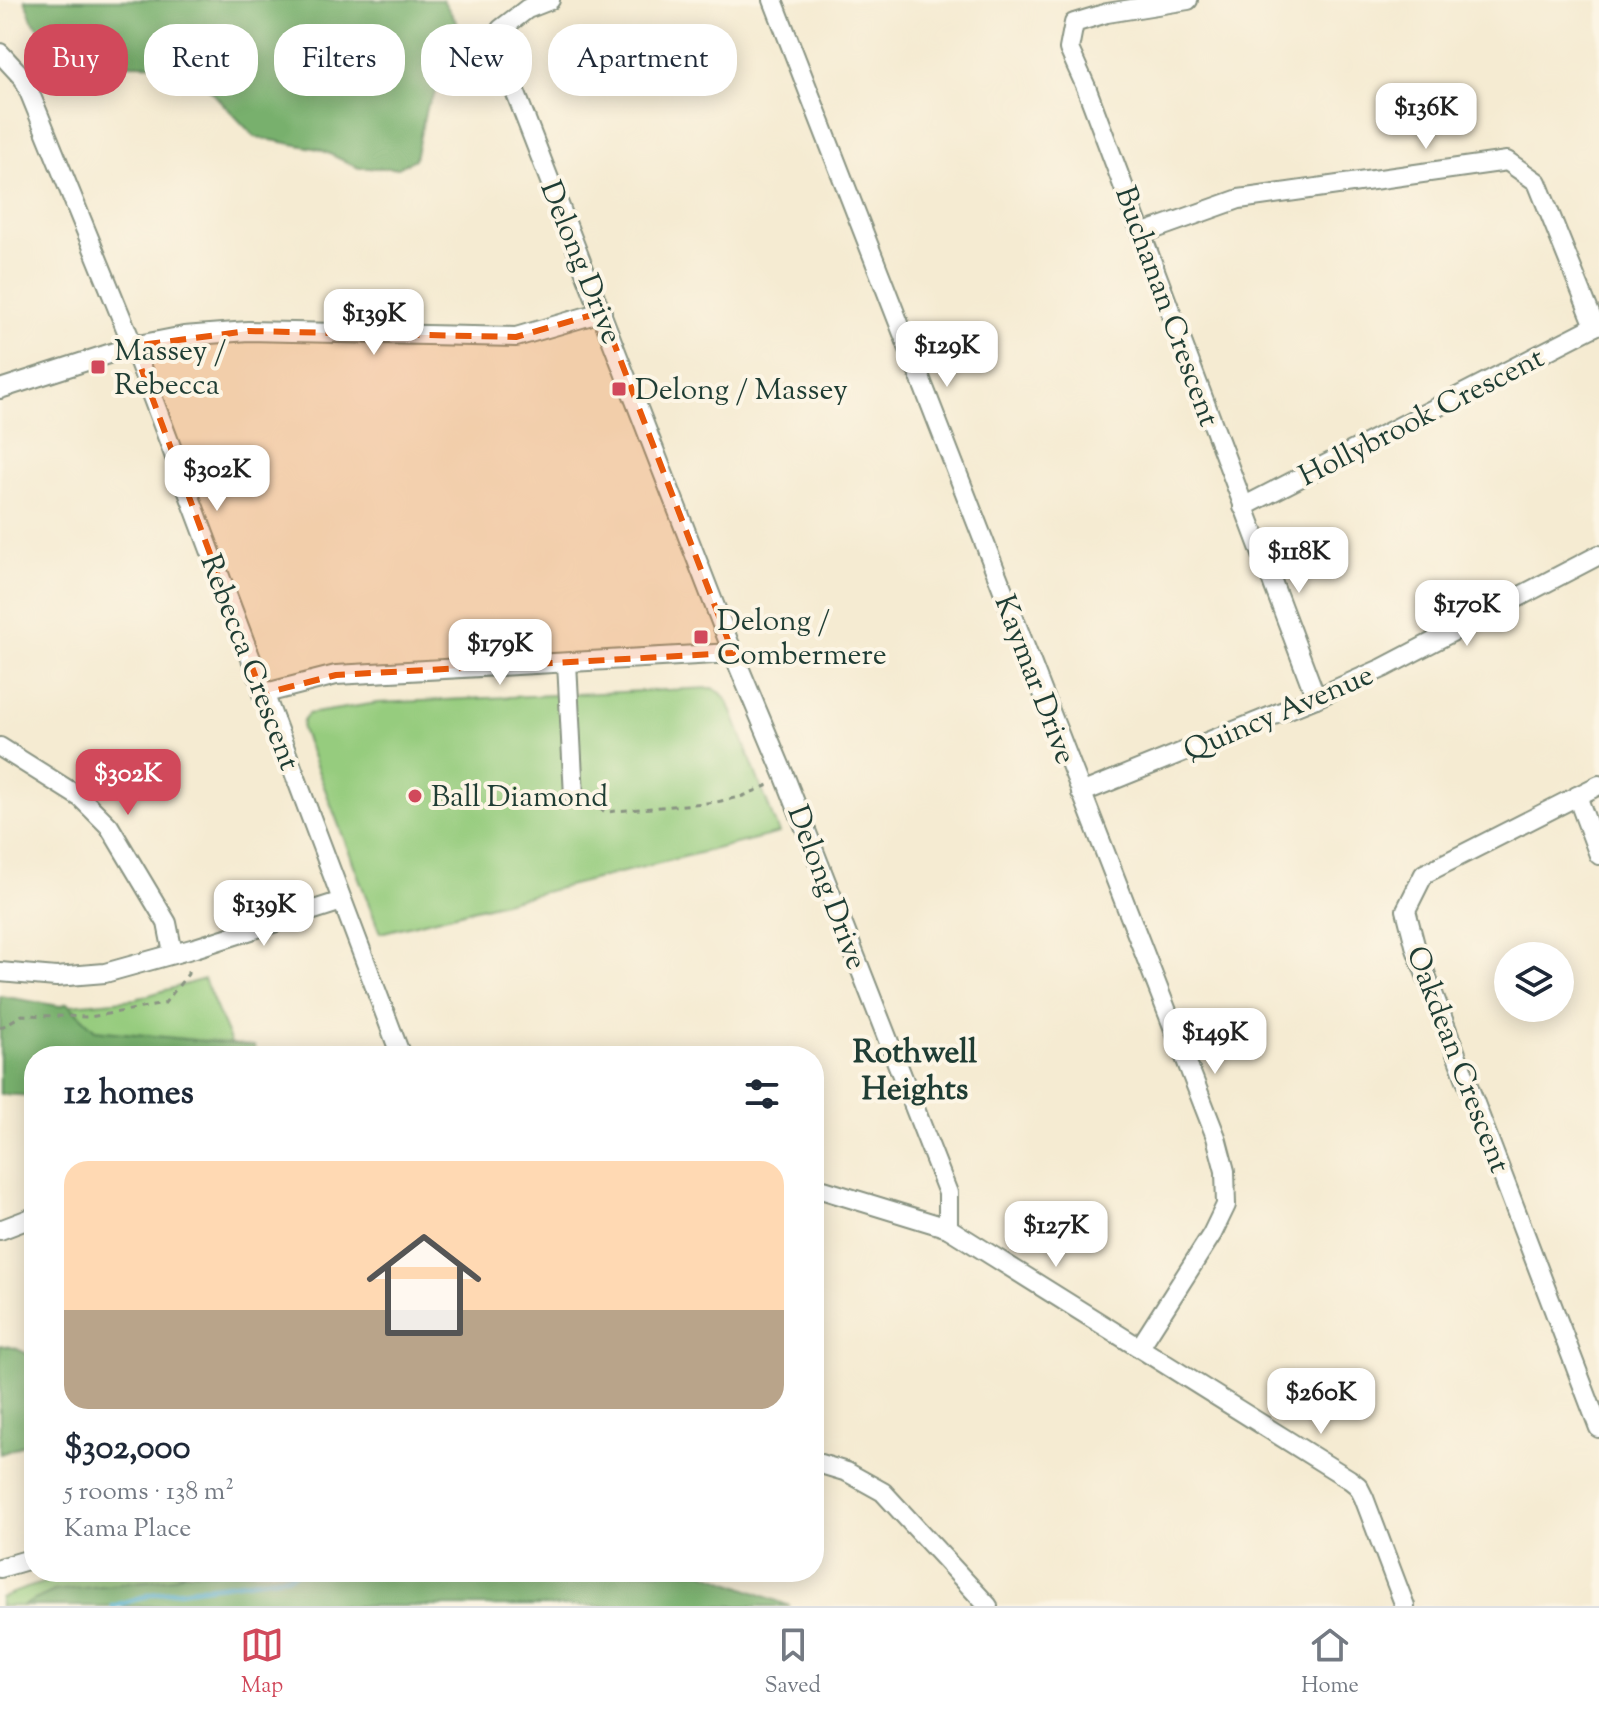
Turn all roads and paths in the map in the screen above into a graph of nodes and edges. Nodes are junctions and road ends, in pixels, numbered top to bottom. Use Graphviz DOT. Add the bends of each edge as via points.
graph roads {
  1 [pos="550,0"];
  2 [pos="773,0"];
  3 [pos="1188,0"];
  4 [pos="0,53"];
  5 [pos="1141,234"];
  6 [pos="602,312"];
  7 [pos="1597,325"];
  8 [pos="133,346"];
  9 [pos="0,389"];
  10 [pos="1243,507"];
  11 [pos="1599,555"];
  12 [pos="733,653"];
  13 [pos="567,663"];
  14 [pos="262,694"];
  15 [pos="1316,698"];
  16 [pos="0,747"];
  17 [pos="785,777"];
  18 [pos="1599,785"];
  19 [pos="1081,793"];
  20 [pos="574,796"];
  21 [pos="1577,796"];
  22 [pos="1599,855"];
  23 [pos="342,901"];
  24 [pos="181,951"];
  25 [pos="0,972"];
  26 [pos="0,1028"];
  27 [pos="397,1046"];
  28 [pos="824,1190"];
  29 [pos="24,1221"];
  30 [pos="948,1228"];
  31 [pos="0,1230"];
  32 [pos="1140,1347"];
  33 [pos="1599,1428"];
  34 [pos="824,1465"];
  35 [pos="24,1561"];
  36 [pos="0,1568"];
  37 [pos="988,1606"];
  38 [pos="1405,1606"];
  1 -- 6 [label="street, Delong Drive" via="501,29 506,68"];
  2 -- 19 [label="street, Kaymar Drive"];
  3 -- 5 [label="street, Buchanan Crescent" via="1074,23 1069,49"];
  4 -- 8 [label="street, Rebecca Crescent" via="24,79"];
  5 -- 7 [label="street" via="1239,199 1507,161 1537,182"];
  5 -- 10 [label="street, Buchanan Crescent"];
  6 -- 8 [label="street" via="516,337 248,331"];
  6 -- 12 [label="street, Delong Drive"];
  7 -- 10 [label="street, Hollybrook Crescent"];
  8 -- 9 [label="street"];
  8 -- 14 [label="street, Rebecca Crescent"];
  10 -- 15 [label="street, Buchanan Crescent"];
  11 -- 15 [label="street, Quincy Avenue"];
  12 -- 13 [label="street"];
  12 -- 17 [label="street, Delong Drive"];
  13 -- 14 [label="street" via="336,675"];
  13 -- 20 [label="street"];
  14 -- 23 [label="street, Rebecca Crescent"];
  15 -- 19 [label="street, Quincy Avenue"];
  16 -- 24 [label="street" via="81,798 109,826"];
  17 -- 20 [label="path" via="717,802 606,812"];
  17 -- 30 [label="street, Delong Drive" via="948,1193"];
  18 -- 21 [label="street, Oakdean Crescent"];
  19 -- 32 [label="street, Kaymar Drive" via="1225,1171 1226,1205 1212,1234"];
  21 -- 22 [label="street"];
  21 -- 33 [label="street, Oakdean Crescent" via="1424,874 1406,910 1421,963"];
  23 -- 24 [label="street"];
  23 -- 27 [label="street, Rebecca Crescent"];
  24 -- 25 [label="street" via="105,973 56,977"];
  24 -- 26 [label="path" via="188,974 164,1004 90,1017 22,1015"];
  28 -- 30 [label="street"];
  29 -- 31 [label="street"];
  30 -- 32 [label="street"];
  32 -- 38 [label="street" via="1358,1486"];
  34 -- 37 [label="street" via="883,1492"];
  35 -- 36 [label="street"];
}
